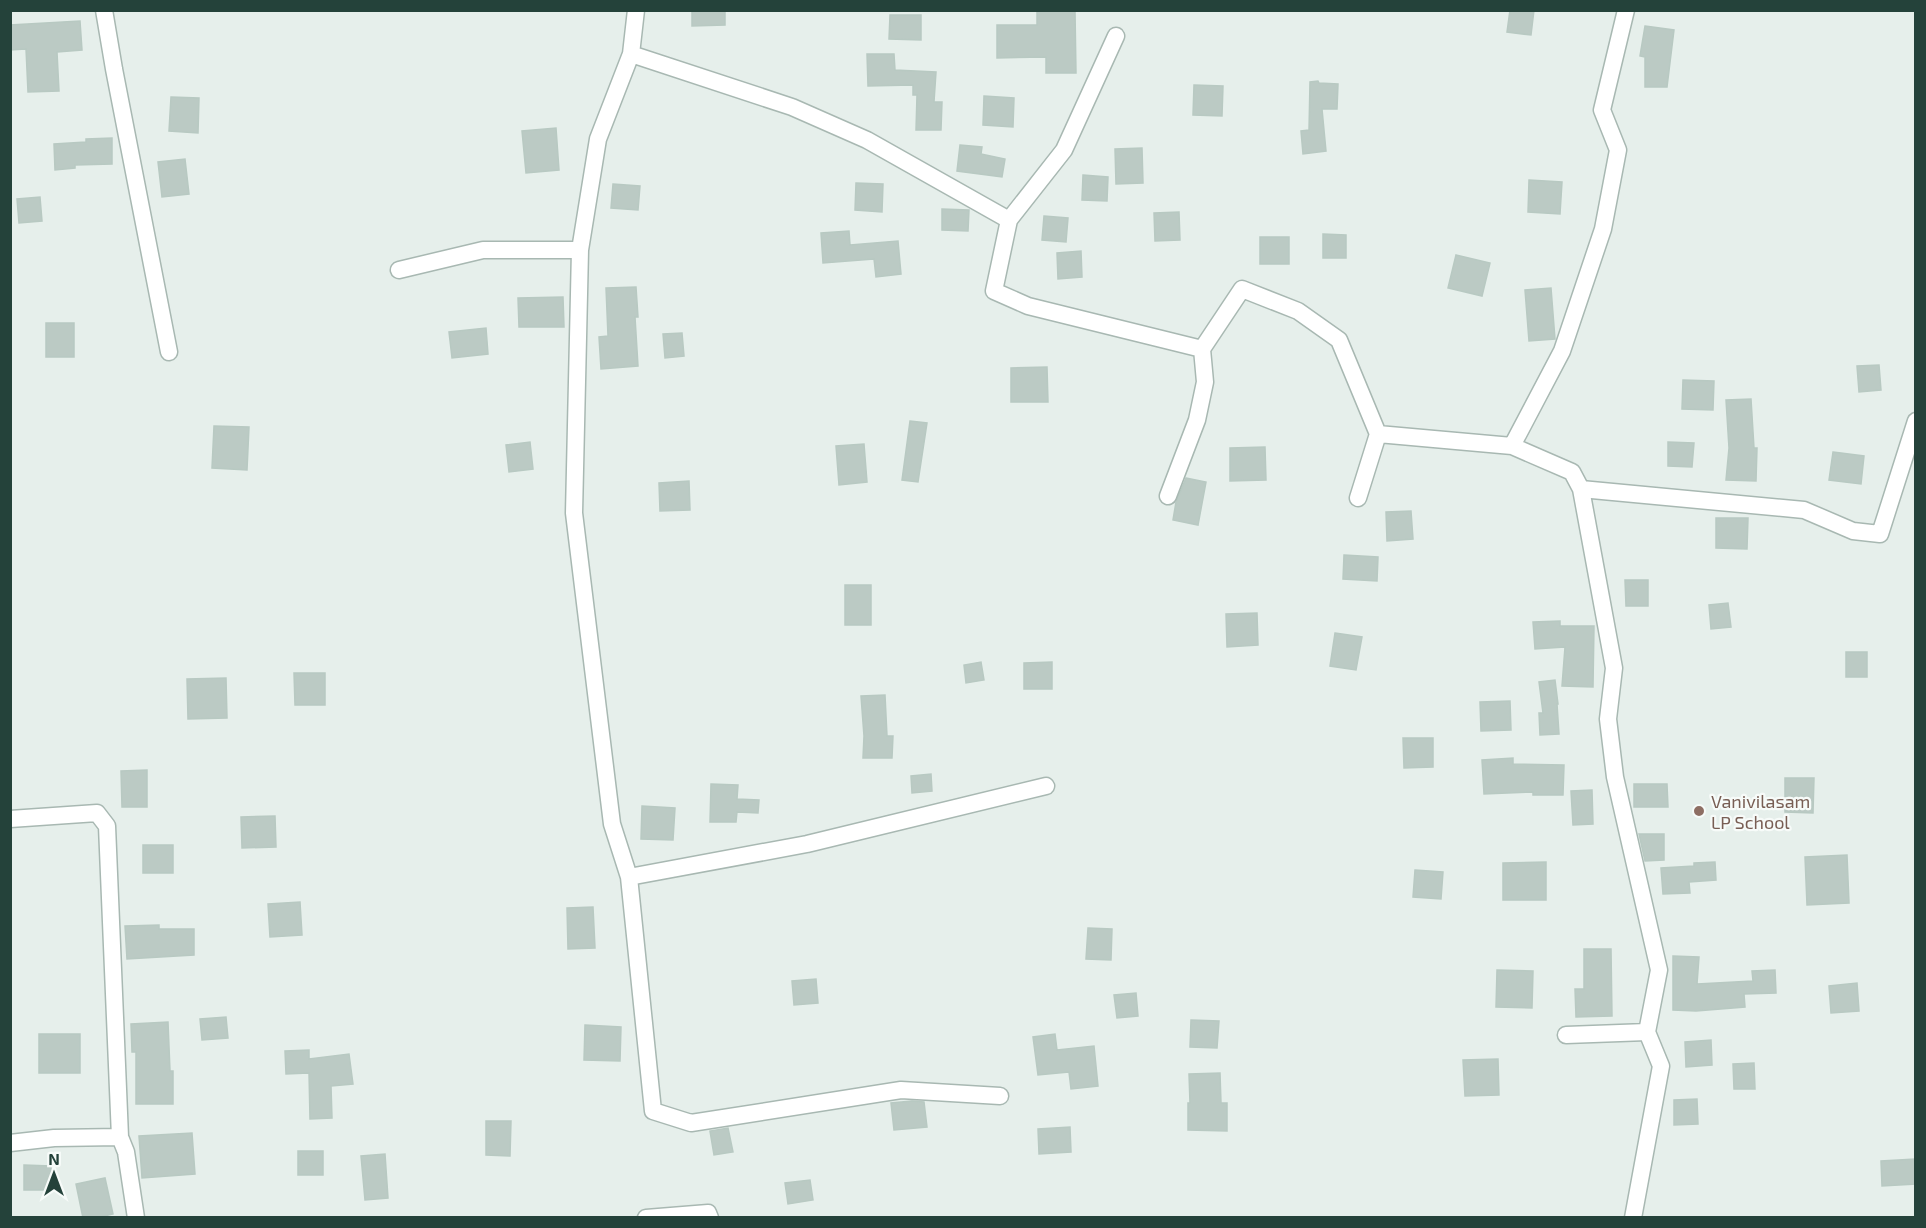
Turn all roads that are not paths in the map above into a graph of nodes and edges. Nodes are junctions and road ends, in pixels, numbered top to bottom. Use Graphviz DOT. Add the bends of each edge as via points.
graph roads {
  1 [pos="104,10"];
  2 [pos="636,10"];
  3 [pos="1626,10"];
  4 [pos="1116,36"];
  5 [pos="631,54"];
  6 [pos="1009,220"];
  7 [pos="580,250"];
  8 [pos="399,270"];
  9 [pos="1202,349"];
  10 [pos="169,352"];
  11 [pos="1916,421"];
  12 [pos="1377,434"];
  13 [pos="1512,446"];
  14 [pos="1581,489"];
  15 [pos="1168,496"];
  16 [pos="1358,498"];
  17 [pos="1046,786"];
  18 [pos="10,819"];
  19 [pos="629,877"];
  20 [pos="1647,1032"];
  21 [pos="1566,1035"];
  22 [pos="1000,1096"];
  23 [pos="120,1137"];
  24 [pos="10,1143"];
  25 [pos="136,1218"];
  26 [pos="646,1218"];
  27 [pos="710,1218"];
  28 [pos="1634,1218"];
  1 -- 10 [label="street"];
  2 -- 5 [label="street"];
  3 -- 13 [label="street" via="1602,110 1618,150 1603,229 1562,351"];
  4 -- 6 [label="street" via="1064,150"];
  5 -- 6 [label="street" via="813,116 867,140"];
  5 -- 7 [label="street" via="598,139"];
  6 -- 9 [label="street" via="994,291 1028,306"];
  7 -- 8 [label="street" via="483,250"];
  7 -- 19 [label="street" via="574,513 612,824"];
  9 -- 12 [label="street" via="1242,289 1298,311 1339,340"];
  9 -- 15 [label="street" via="1205,382 1197,420"];
  11 -- 14 [label="street" via="1880,534 1853,531 1804,510"];
  12 -- 13 [label="street"];
  12 -- 16 [label="street"];
  13 -- 14 [label="street" via="1572,472"];
  14 -- 20 [label="street" via="1614,668 1608,719 1615,777 1659,970"];
  17 -- 19 [label="street" via="807,844"];
  18 -- 23 [label="street" via="97,813 107,826"];
  19 -- 22 [label="street" via="653,1111 691,1123 901,1090"];
  20 -- 21 [label="street"];
  20 -- 28 [label="street" via="1661,1066"];
  23 -- 24 [label="street"];
  23 -- 25 [label="street"];
  26 -- 27 [label="street" via="708,1213"];
}
